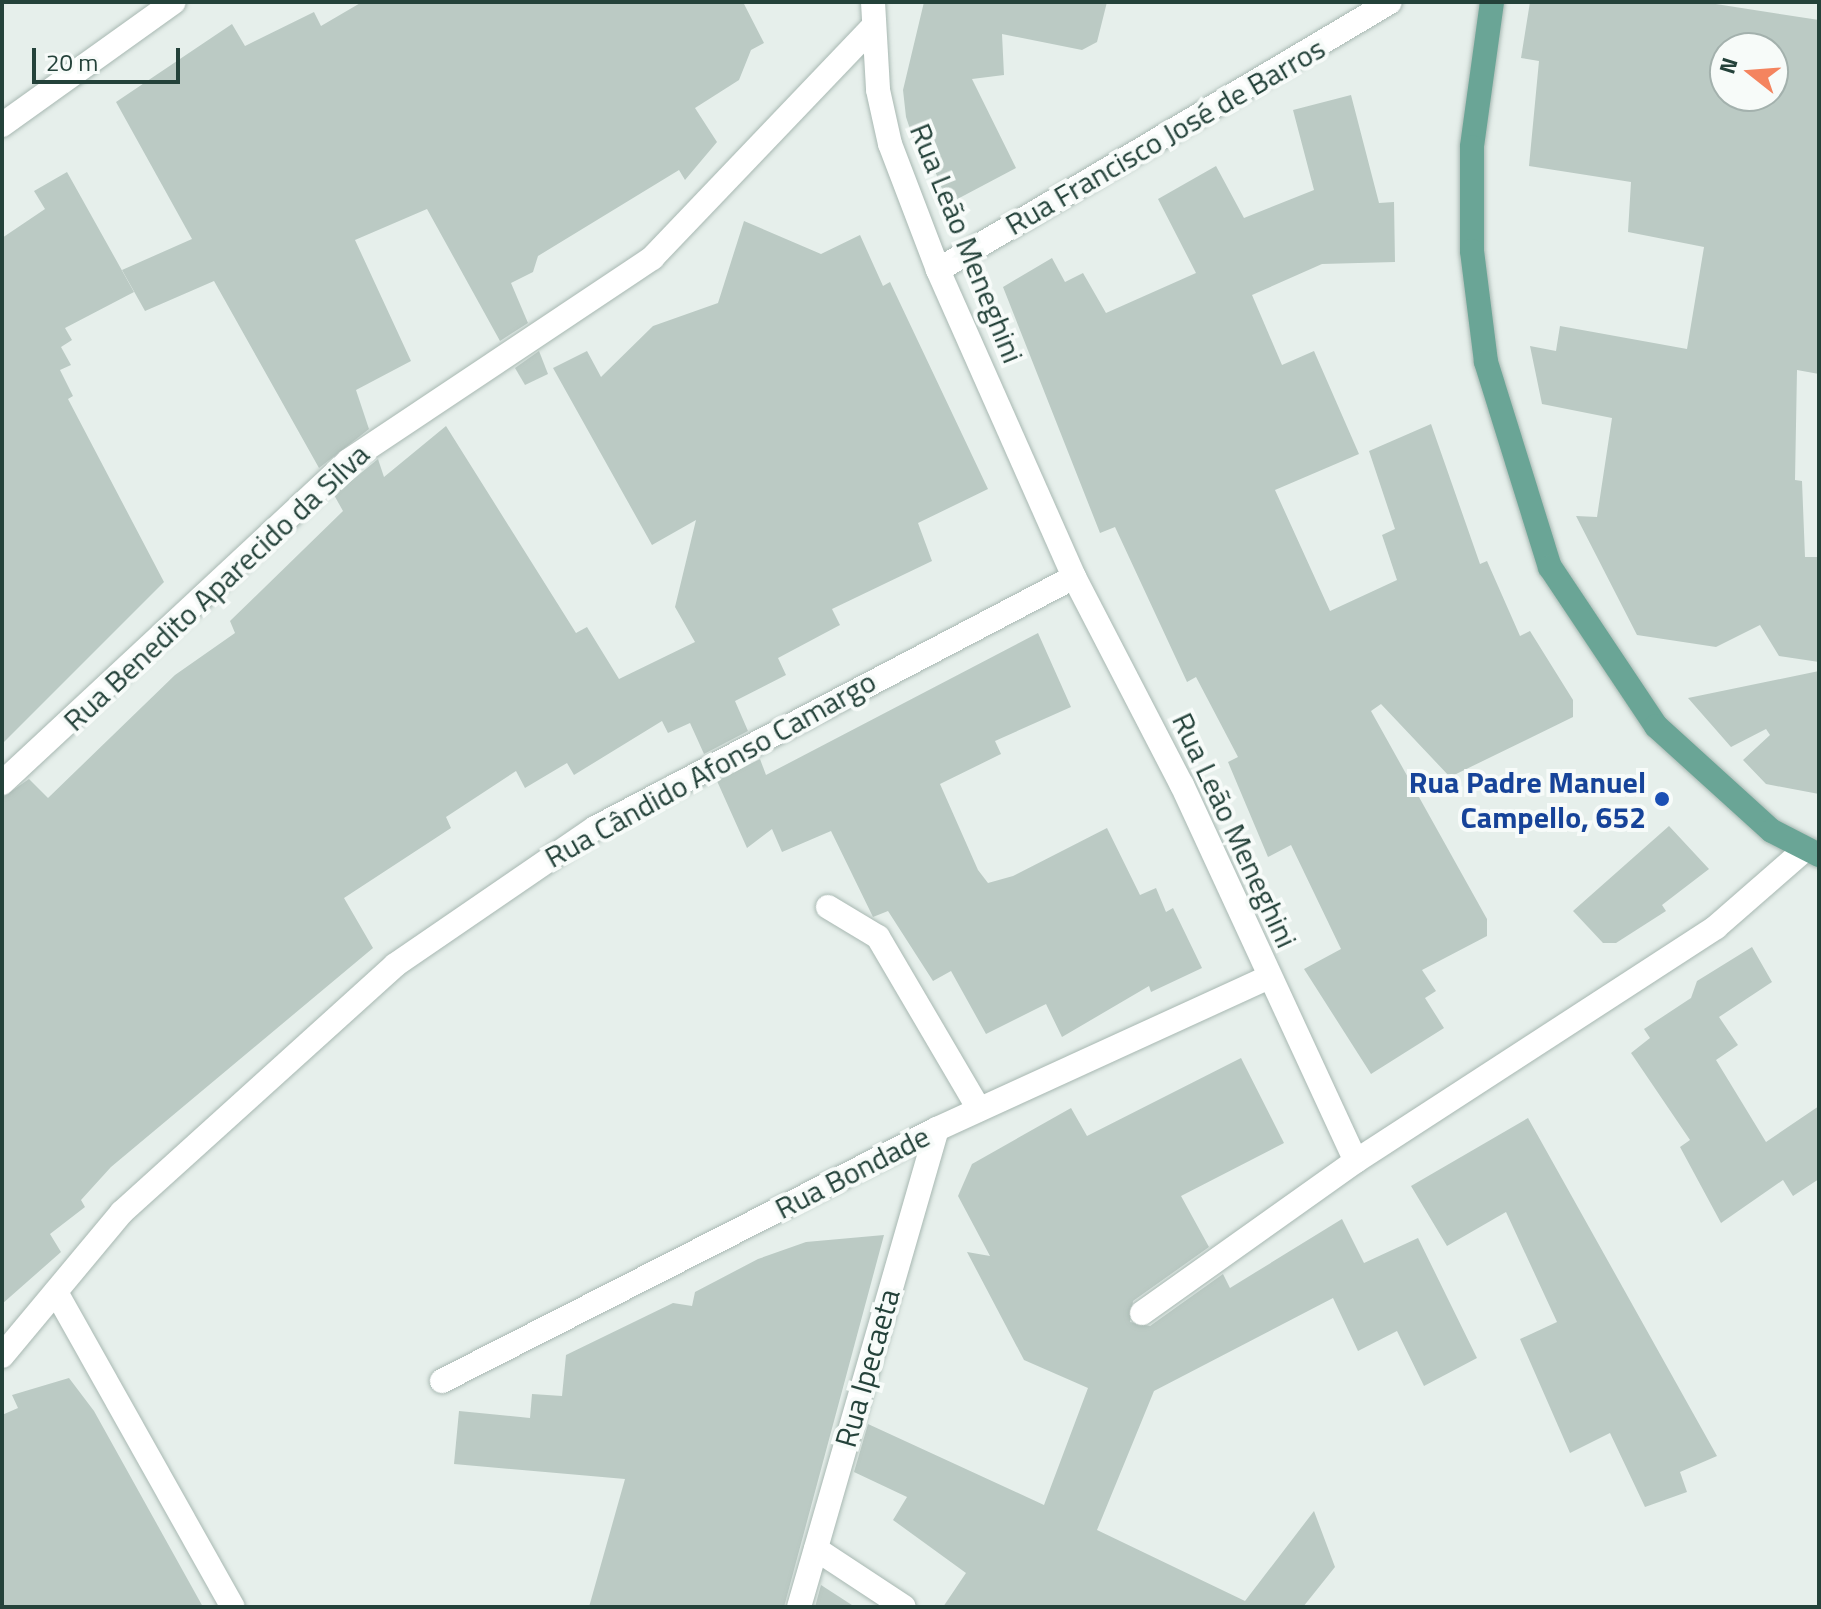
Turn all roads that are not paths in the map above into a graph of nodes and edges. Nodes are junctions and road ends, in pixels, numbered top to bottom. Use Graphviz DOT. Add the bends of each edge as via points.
graph roads {
  1 [pos="174,2"];
  2 [pos="873,2"];
  3 [pos="1390,2"];
  4 [pos="1492,2"];
  5 [pos="871,29"];
  6 [pos="2,125"];
  7 [pos="938,270"];
  8 [pos="1074,577"];
  9 [pos="2,783"];
  10 [pos="1811,853"];
  11 [pos="828,907"];
  12 [pos="1269,977"];
  13 [pos="979,1109"];
  14 [pos="937,1129"];
  15 [pos="1356,1161"];
  16 [pos="56,1292"];
  17 [pos="1142,1313"];
  18 [pos="2,1356"];
  19 [pos="442,1381"];
  20 [pos="816,1549"];
  21 [pos="233,1607"];
  22 [pos="799,1607"];
  23 [pos="904,1607"];
  1 -- 6 [label="street"];
  2 -- 5 [label="street, Rua Leão Meneghini"];
  3 -- 7 [label="street, Rua Francisco José de Barros"];
  4 -- 10 [label="main road" via="1472,147 1472,251 1486,362 1550,567 1656,726 1715,786"];
  5 -- 7 [label="street, Rua Leão Meneghini" via="890,144"];
  5 -- 9 [label="street, Rua Benedito Aparecido da Silva" via="652,258 348,461"];
  7 -- 8 [label="street, Rua Leão Meneghini"];
  8 -- 12 [label="street, Rua Leão Meneghini" via="1182,785"];
  8 -- 16 [label="street, Rua Cândido Afonso Camargo" via="595,828 395,965 122,1212"];
  10 -- 15 [label="street" via="1716,927"];
  11 -- 13 [label="street" via="878,937"];
  12 -- 13 [label="street, Rua Bondade"];
  12 -- 15 [label="street, Rua Leão Meneghini"];
  13 -- 14 [label="street, Rua Bondade"];
  14 -- 19 [label="street, Rua Bondade"];
  14 -- 20 [label="street, Rua Ipecaeta"];
  15 -- 17 [label="street"];
  16 -- 18 [label="street, Rua Cândido Afonso Camargo"];
  16 -- 21 [label="street"];
  20 -- 22 [label="street, Rua Ipecaeta"];
  20 -- 23 [label="street"];
}
